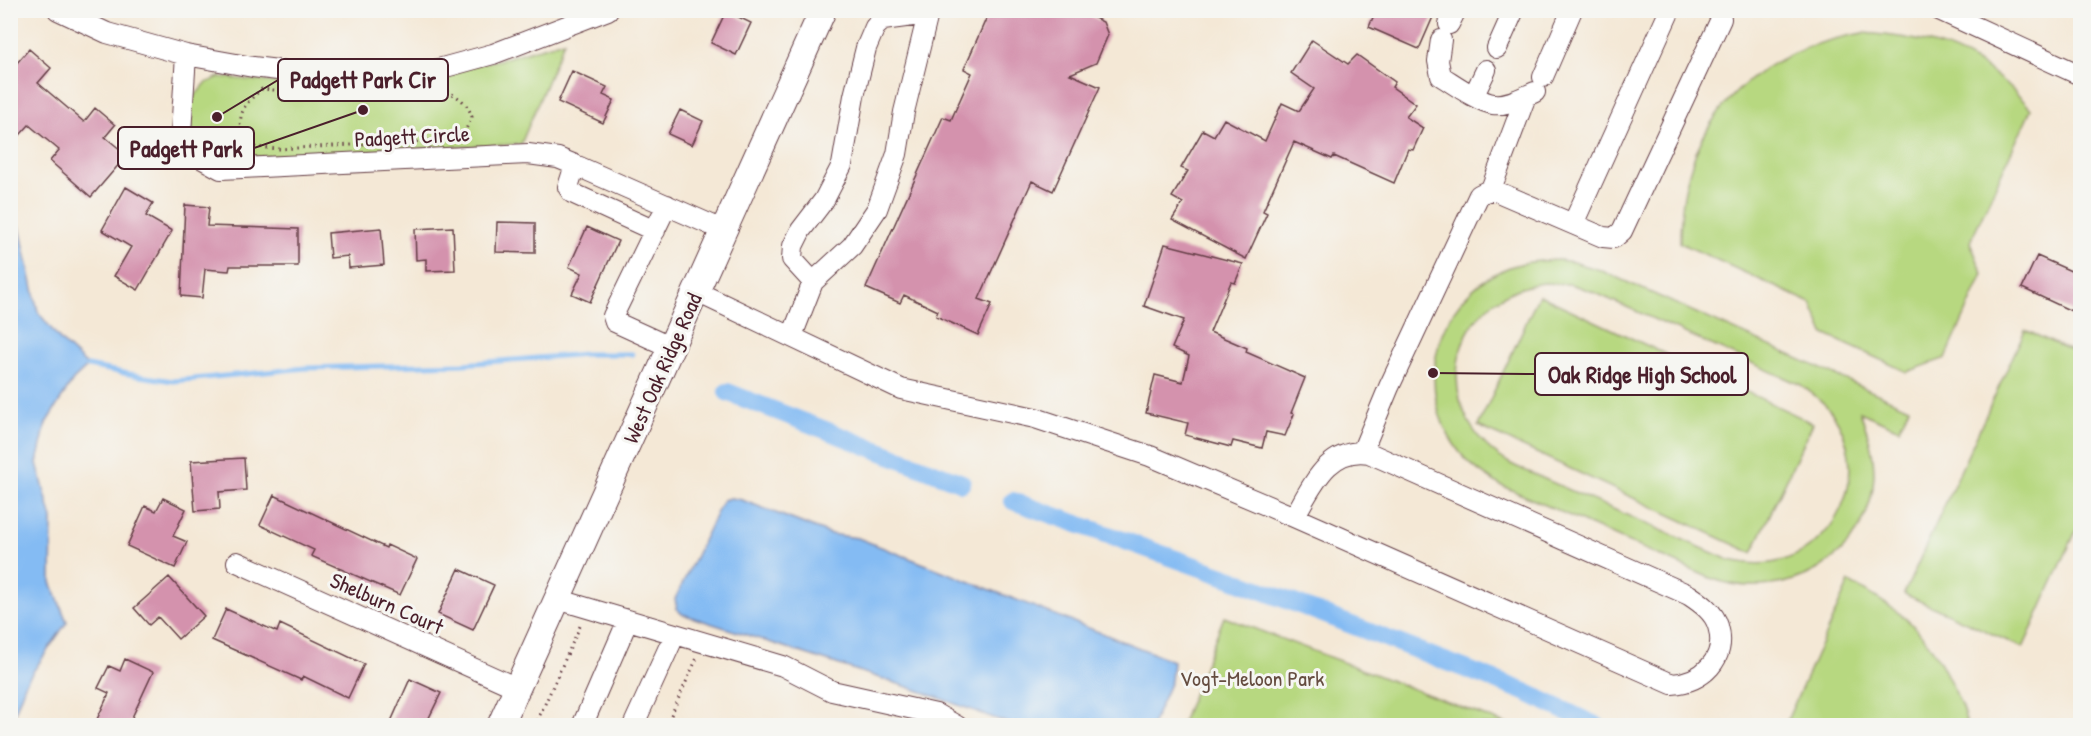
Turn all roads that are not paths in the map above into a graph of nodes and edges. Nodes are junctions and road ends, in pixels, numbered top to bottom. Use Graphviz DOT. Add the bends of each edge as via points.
graph roads {
  1 [pos="58,10"];
  2 [pos="608,10"];
  3 [pos="823,10"];
  4 [pos="1514,10"];
  5 [pos="1572,10"];
  6 [pos="1670,10"];
  7 [pos="1720,10"];
  8 [pos="1939,10"];
  9 [pos="928,12"];
  10 [pos="1449,25"];
  11 [pos="1497,48"];
  12 [pos="186,56"];
  13 [pos="1486,70"];
  14 [pos="2080,75"];
  15 [pos="1535,88"];
  16 [pos="1474,96"];
  17 [pos="575,165"];
  18 [pos="1491,189"];
  19 [pos="667,205"];
  20 [pos="1573,224"];
  21 [pos="655,231"];
  22 [pos="725,231"];
  23 [pos="813,282"];
  24 [pos="697,292"];
  25 [pos="792,336"];
  26 [pos="672,348"];
  27 [pos="1362,452"];
  28 [pos="1294,517"];
  29 [pos="237,562"];
  30 [pos="557,599"];
  31 [pos="627,620"];
  32 [pos="675,634"];
  33 [pos="517,688"];
  34 [pos="500,726"];
  35 [pos="582,726"];
  36 [pos="633,726"];
  37 [pos="957,726"];
  1 -- 12 [label="street" via="107,33"];
  2 -- 12 [label="street" via="493,54 420,74 345,78"];
  3 -- 22 [label="main road, West Oak Ridge Road"];
  4 -- 11 [label="street"];
  5 -- 15 [label="street"];
  6 -- 20 [label="street"];
  7 -- 20 [label="street" via="1721,18 1622,231 1614,238 1603,237"];
  8 -- 14 [label="street"];
  9 -- 23 [label="street" via="897,154 877,209 852,246"];
  9 -- 23 [label="street" via="883,20 870,38 854,96 842,165 793,246 792,259"];
  10 -- 16 [label="street" via="1438,61 1442,76"];
  12 -- 17 [label="street, Padgett Circle" via="181,134 192,153 220,169 528,154"];
  13 -- 16 [label="street"];
  15 -- 16 [label="street" via="1513,101 1493,104"];
  15 -- 18 [label="street"];
  17 -- 19 [label="street, Padgett Circle"];
  17 -- 21 [label="street" via="568,187 572,193"];
  18 -- 20 [label="street"];
  18 -- 27 [label="street" via="1479,195"];
  19 -- 21 [label="street"];
  19 -- 22 [label="street, Padgett Circle"];
  21 -- 26 [label="street" via="613,316 615,322"];
  22 -- 24 [label="main road, West Oak Ridge Road"];
  23 -- 25 [label="street"];
  24 -- 25 [label="street"];
  24 -- 26 [label="main road, West Oak Ridge Road"];
  25 -- 28 [label="street" via="901,389 1035,418 1092,436 1150,456"];
  26 -- 30 [label="main road, West Oak Ridge Road"];
  27 -- 28 [label="street" via="1343,454 1329,464"];
  27 -- 28 [label="street" via="1689,595 1701,603 1718,626 1720,640 1713,663 1694,680 1672,684"];
  29 -- 33 [label="street, Shelburn Court"];
  30 -- 31 [label="street"];
  30 -- 33 [label="main road, West Oak Ridge Road"];
  31 -- 32 [label="street"];
  31 -- 35 [label="street"];
  32 -- 36 [label="street"];
  32 -- 37 [label="street" via="783,666 832,692 936,714"];
  33 -- 34 [label="main road, West Oak Ridge Road"];
}
